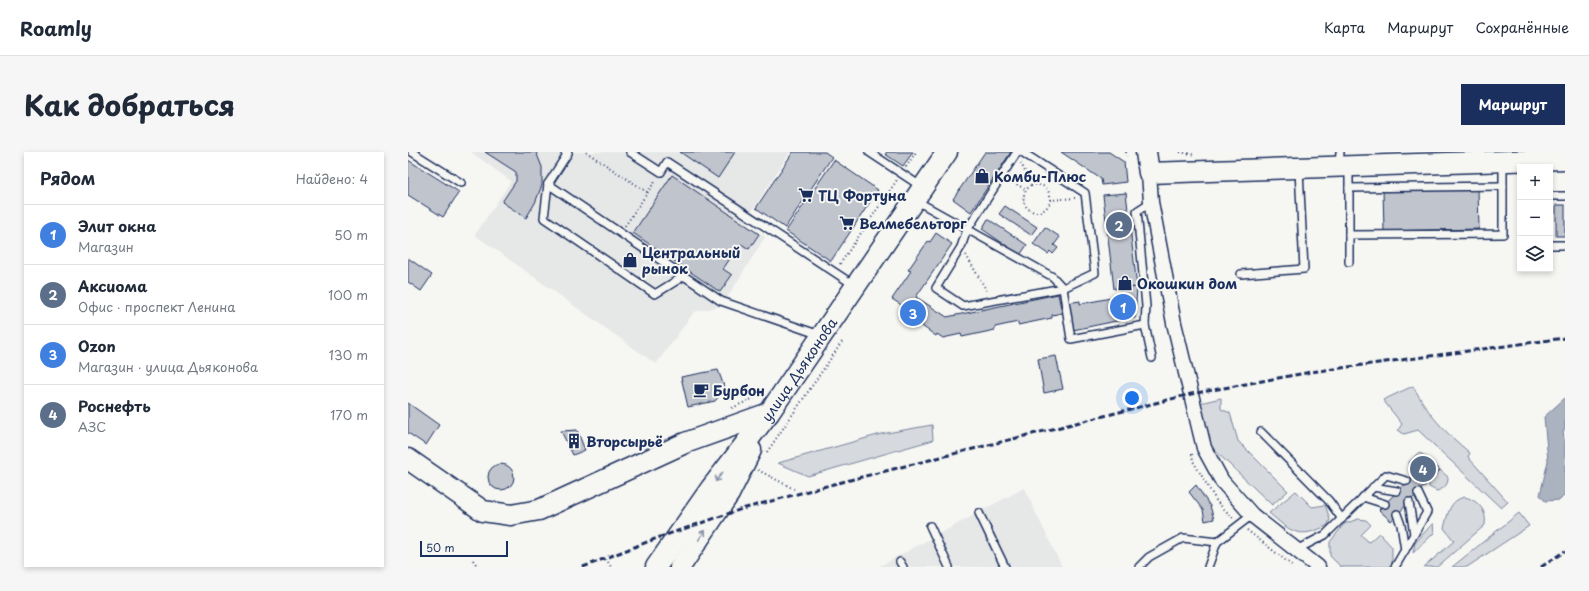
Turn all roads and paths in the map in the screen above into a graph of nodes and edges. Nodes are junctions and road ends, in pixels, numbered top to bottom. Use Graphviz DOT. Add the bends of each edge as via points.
graph roads {
  1 [pos="412,152"];
  2 [pos="567,152"];
  3 [pos="586,152"];
  4 [pos="630,152"];
  5 [pos="869,152"];
  6 [pos="916,152"];
  7 [pos="947,152"];
  8 [pos="1017,152"];
  9 [pos="1022,152"];
  10 [pos="1126,152"];
  11 [pos="1146,152"];
  12 [pos="1127,156"];
  13 [pos="1565,159"];
  14 [pos="1020,160"];
  15 [pos="1541,160"];
  16 [pos="1343,161"];
  17 [pos="1503,161"];
  18 [pos="1299,167"];
  19 [pos="661,172"];
  20 [pos="1149,173"];
  21 [pos="902,174"];
  22 [pos="1002,175"];
  23 [pos="461,183"];
  24 [pos="548,184"];
  25 [pos="1031,185"];
  26 [pos="1503,186"];
  27 [pos="1349,188"];
  28 [pos="1026,190"];
  29 [pos="648,192"];
  30 [pos="919,194"];
  31 [pos="1553,196"];
  32 [pos="1565,196"];
  33 [pos="1085,197"];
  34 [pos="1051,200"];
  35 [pos="1151,202"];
  36 [pos="967,230"];
  37 [pos="620,233"];
  38 [pos="1349,235"];
  39 [pos="1553,245"];
  40 [pos="1565,245"];
  41 [pos="961,247"];
  42 [pos="1349,262"];
  43 [pos="835,272"];
  44 [pos="1241,274"];
  45 [pos="684,276"];
  46 [pos="855,287"];
  47 [pos="1062,288"];
  48 [pos="992,301"];
  49 [pos="1145,325"];
  50 [pos="822,336"];
  51 [pos="842,342"];
  52 [pos="1152,358"];
  53 [pos="768,387"];
  54 [pos="726,412"];
  55 [pos="769,413"];
  56 [pos="1261,432"];
  57 [pos="764,457"];
  58 [pos="408,459"];
  59 [pos="756,469"];
  60 [pos="1407,481"];
  61 [pos="1373,487"];
  62 [pos="794,489"];
  63 [pos="1397,491"];
  64 [pos="1418,493"];
  65 [pos="1363,497"];
  66 [pos="1409,502"];
  67 [pos="1385,504"];
  68 [pos="979,513"];
  69 [pos="1397,514"];
  70 [pos="1252,516"];
  71 [pos="1342,519"];
  72 [pos="930,526"];
  73 [pos="1414,535"];
  74 [pos="1217,542"];
  75 [pos="1296,550"];
  76 [pos="1405,550"];
  77 [pos="473,560"];
  78 [pos="608,562"];
  79 [pos="478,567"];
  80 [pos="611,567"];
  81 [pos="656,567"];
  82 [pos="680,567"];
  83 [pos="949,567"];
  84 [pos="1005,567"];
  85 [pos="1139,567"];
  86 [pos="1208,567"];
  87 [pos="1318,567"];
  88 [pos="1395,567"];
  1 -- 23 [label="lane"];
  2 -- 24 [label="lane"];
  3 -- 29 [label="path"];
  4 -- 19 [label="lane"];
  5 -- 21 [label="lane"];
  6 -- 21 [label="path"];
  7 -- 30 [label="main road, улица Дьяконова"];
  8 -- 22 [label="lane"];
  9 -- 33 [label="lane" via="1085,193"];
  10 -- 12 [label="path"];
  11 -- 20 [label="main road"];
  13 -- 15 [label="main road"];
  14 -- 25 [label="path"];
  15 -- 17 [label="main road"];
  16 -- 17 [label="main road"];
  16 -- 18 [label="main road"];
  16 -- 27 [label="lane"];
  17 -- 26 [label="lane"];
  18 -- 20 [label="main road"];
  18 -- 44 [label="lane" via="1304,269"];
  19 -- 29 [label="path"];
  19 -- 43 [label="lane" via="667,162"];
  20 -- 35 [label="street"];
  21 -- 30 [label="lane"];
  21 -- 43 [label="path"];
  22 -- 28 [label="path"];
  22 -- 36 [label="lane"];
  24 -- 37 [label="lane"];
  24 -- 45 [label="lane" via="544,218 655,294"];
  25 -- 28 [label="path"];
  25 -- 34 [label="path" via="1039,184 1046,187"];
  26 -- 27 [label="lane"];
  26 -- 38 [label="lane" via="1503,234"];
  27 -- 38 [label="lane"];
  28 -- 34 [label="path" via="1024,204 1029,210 1043,211"];
  29 -- 37 [label="path"];
  30 -- 36 [label="lane"];
  30 -- 46 [label="main road, улица Дьяконова"];
  31 -- 32 [label="lane"];
  33 -- 34 [label="path"];
  33 -- 47 [label="lane" via="1095,274"];
  35 -- 49 [label="lane" via="1137,211 1146,306"];
  35 -- 70 [label="street" via="1174,323 1204,448 1222,481"];
  36 -- 41 [label="lane"];
  36 -- 47 [label="lane" via="1053,277"];
  37 -- 45 [label="lane"];
  38 -- 42 [label="lane"];
  39 -- 40 [label="lane"];
  41 -- 48 [label="path"];
  41 -- 48 [label="lane" via="936,288 962,306"];
  43 -- 46 [label="lane"];
  45 -- 50 [label="lane" via="721,301"];
  46 -- 50 [label="main road, улица Дьяконова"];
  47 -- 48 [label="lane"];
  47 -- 49 [label="lane" via="1071,340"];
  49 -- 52 [label="lane"];
  50 -- 55 [label="main road, улица Дьяконова"];
  51 -- 57 [label="path"];
  53 -- 54 [label="path" via="754,398"];
  55 -- 58 [label="main road, улица Дьяконова" via="685,443 539,510 511,515 483,511"];
  55 -- 81 [label="main road, one-way" via="711,488"];
  82 -- 55 [label="main road, one-way" via="729,494"];
  56 -- 71 [label="lane" via="1329,501"];
  59 -- 62 [label="path"];
  60 -- 61 [label="lane" via="1386,475"];
  61 -- 63 [label="lane"];
  61 -- 65 [label="lane"];
  64 -- 73 [label="lane" via="1427,512"];
  65 -- 67 [label="lane"];
  65 -- 71 [label="lane"];
  66 -- 73 [label="lane"];
  68 -- 84 [label="lane"];
  69 -- 76 [label="lane"];
  70 -- 74 [label="lane"];
  70 -- 75 [label="street"];
  71 -- 75 [label="lane" via="1325,535"];
  72 -- 83 [label="lane"];
  73 -- 76 [label="lane"];
  74 -- 85 [label="lane" via="1183,538 1149,557"];
  74 -- 86 [label="lane"];
  75 -- 87 [label="street"];
  76 -- 88 [label="lane"];
  77 -- 79 [label="path"];
  78 -- 80 [label="path"];
}
